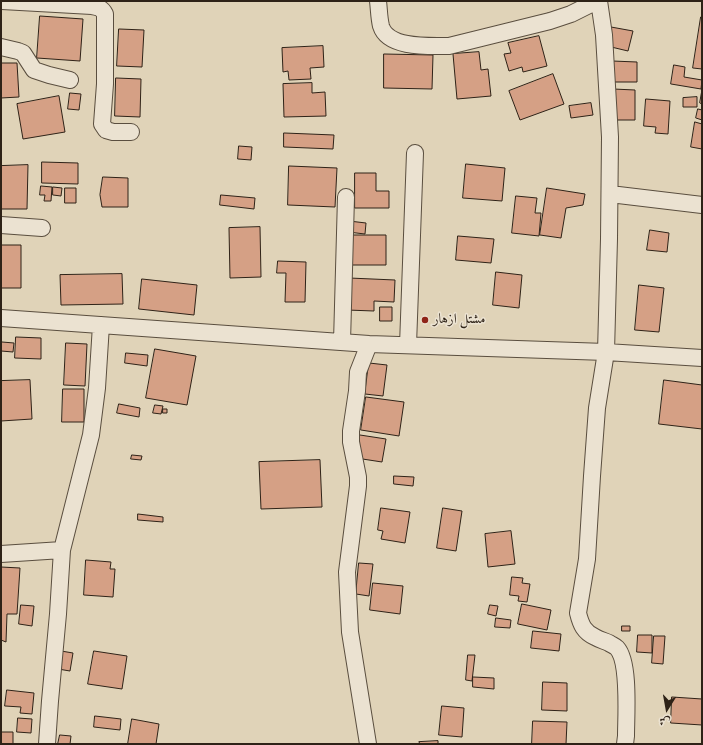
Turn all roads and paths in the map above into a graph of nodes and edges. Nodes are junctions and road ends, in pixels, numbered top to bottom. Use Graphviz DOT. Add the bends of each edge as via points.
graph roads {
  1 [pos="2,1"];
  2 [pos="378,1"];
  3 [pos="598,1"];
  4 [pos="1,47"];
  5 [pos="70,80"];
  6 [pos="130,132"];
  7 [pos="415,153"];
  8 [pos="610,194"];
  9 [pos="346,197"];
  10 [pos="702,205"];
  11 [pos="1,225"];
  12 [pos="42,228"];
  13 [pos="1,318"];
  14 [pos="101,325"];
  15 [pos="342,342"];
  16 [pos="369,344"];
  17 [pos="408,345"];
  18 [pos="606,352"];
  19 [pos="702,358"];
  20 [pos="62,550"];
  21 [pos="1,554"];
  22 [pos="47,744"];
  23 [pos="368,744"];
  24 [pos="624,744"];
  1 -- 6 [label="street" via="92,6 103,11 105,76 102,124 106,130 113,132"];
  2 -- 3 [label="street" via="381,26 389,38 402,43 449,46 550,21"];
  3 -- 8 [label="street" via="608,86"];
  4 -- 5 [label="street" via="23,53 34,70"];
  7 -- 17 [label="street"];
  8 -- 10 [label="street"];
  8 -- 18 [label="street"];
  9 -- 15 [label="street"];
  11 -- 12 [label="street"];
  13 -- 14 [label="street"];
  14 -- 15 [label="street"];
  14 -- 20 [label="street" via="91,435"];
  15 -- 16 [label="street"];
  16 -- 17 [label="street"];
  16 -- 23 [label="street" via="358,372 351,431 358,486 347,572 350,632"];
  17 -- 18 [label="street"];
  18 -- 19 [label="street"];
  18 -- 24 [label="street" via="597,415 587,559 578,613 585,631 617,647 622,657 626,676"];
  20 -- 21 [label="street"];
  20 -- 22 [label="street"];
}
